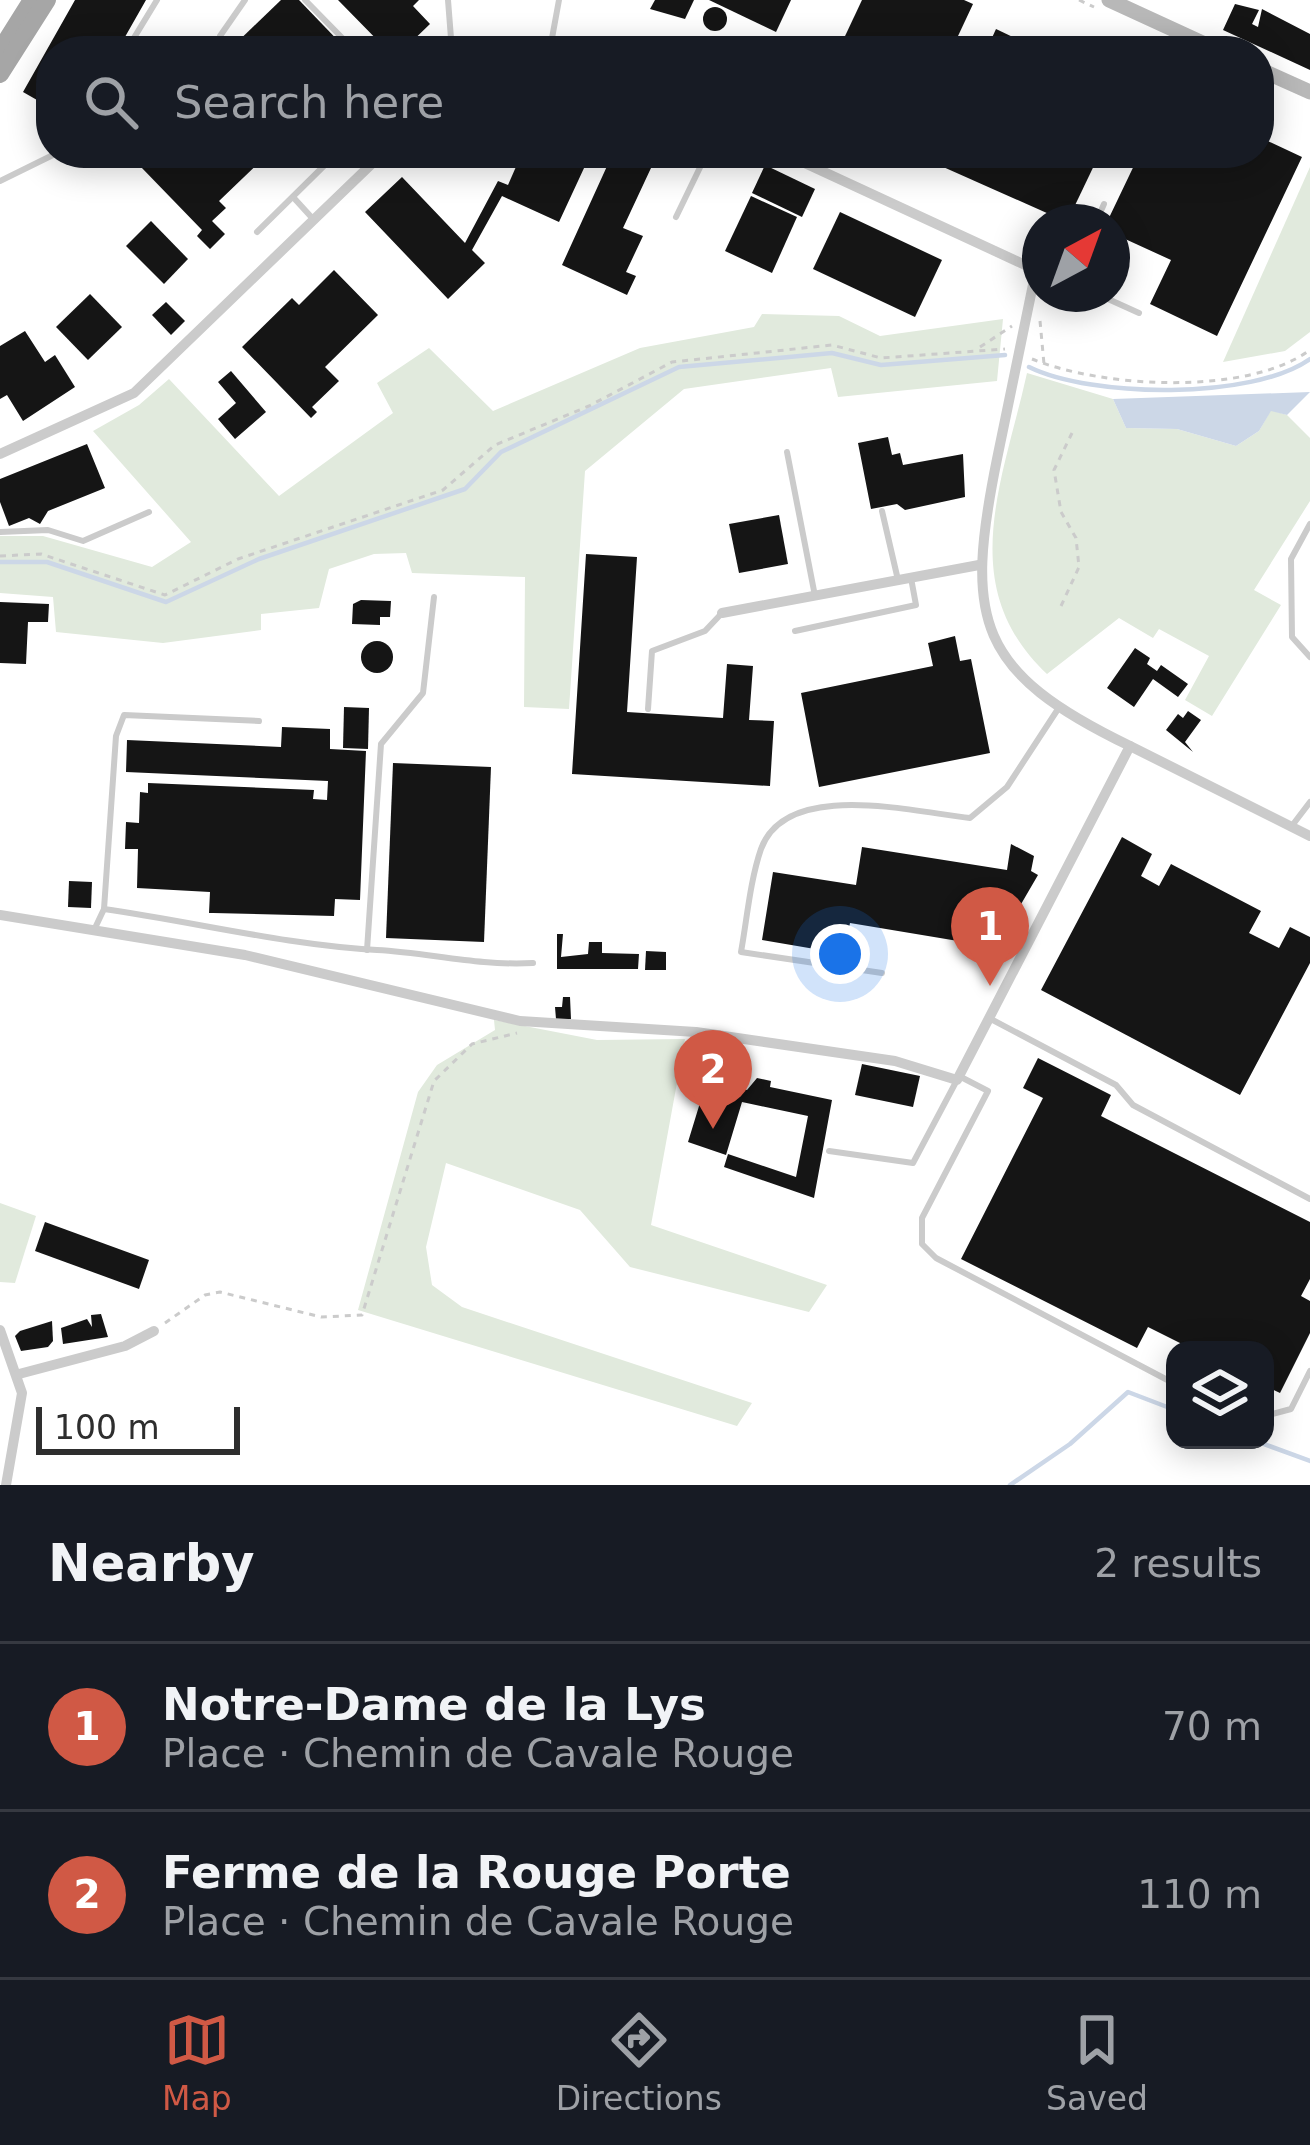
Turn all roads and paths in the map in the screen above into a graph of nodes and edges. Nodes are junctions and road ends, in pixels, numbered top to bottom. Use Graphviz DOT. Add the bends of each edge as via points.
graph roads {
  1 [pos="32,0"];
  2 [pos="46,0"];
  3 [pos="157,0"];
  4 [pos="245,0"];
  5 [pos="305,0"];
  6 [pos="448,0"];
  7 [pos="559,0"];
  8 [pos="1109,0"];
  9 [pos="135,36"];
  10 [pos="220,36"];
  11 [pos="341,36"];
  12 [pos="451,36"];
  13 [pos="555,36"];
  14 [pos="1187,36"];
  15 [pos="0,51"];
  16 [pos="0,74"];
  17 [pos="1274,76"];
  18 [pos="1310,92"];
  19 [pos="36,163"];
  20 [pos="322,168"];
  21 [pos="367,168"];
  22 [pos="699,168"];
  23 [pos="820,168"];
  24 [pos="0,181"];
  25 [pos="292,197"];
  26 [pos="676,217"];
  27 [pos="314,220"];
  28 [pos="257,232"];
  29 [pos="1022,263"];
  30 [pos="1130,309"];
  31 [pos="1027,312"];
  32 [pos="1033,312"];
  33 [pos="1139,313"];
  34 [pos="1025,323"];
  35 [pos="979,348"];
  36 [pos="1007,350"];
  37 [pos="1310,350"];
  38 [pos="1032,359"];
  39 [pos="1044,364"];
  40 [pos="1072,434"];
  41 [pos="788,452"];
  42 [pos="0,454"];
  43 [pos="882,511"];
  44 [pos="149,512"];
  45 [pos="0,518"];
  46 [pos="1310,524"];
  47 [pos="3,532"];
  48 [pos="0,556"];
  49 [pos="979,565"];
  50 [pos="904,579"];
  51 [pos="815,596"];
  52 [pos="434,597"];
  53 [pos="1060,605"];
  54 [pos="722,613"];
  55 [pos="795,631"];
  56 [pos="1310,658"];
  57 [pos="648,709"];
  58 [pos="1058,709"];
  59 [pos="259,721"];
  60 [pos="1130,746"];
  61 [pos="1310,802"];
  62 [pos="1291,827"];
  63 [pos="1310,836"];
  64 [pos="104,909"];
  65 [pos="0,916"];
  66 [pos="94,932"];
  67 [pos="367,950"];
  68 [pos="532,963"];
  69 [pos="883,973"];
  70 [pos="989,1018"];
  71 [pos="528,1031"];
  72 [pos="958,1078"];
  73 [pos="829,1150"];
  74 [pos="1310,1199"];
  75 [pos="0,1330"];
  76 [pos="154,1330"];
  77 [pos="1310,1371"];
  78 [pos="19,1373"];
  79 [pos="1166,1379"];
  80 [pos="1274,1414"];
  81 [pos="6,1485"];
  1 -- 15 [label="main road"];
  2 -- 16 [label="main road"];
  3 -- 9 [label="lane"];
  4 -- 10 [label="lane"];
  5 -- 11 [label="lane"];
  6 -- 12 [label="lane"];
  7 -- 13 [label="lane"];
  8 -- 14 [label="main road"];
  17 -- 18 [label="main road"];
  19 -- 24 [label="lane"];
  20 -- 25 [label="lane"];
  21 -- 27 [label="street"];
  22 -- 26 [label="lane"];
  23 -- 29 [label="street"];
  25 -- 27 [label="lane"];
  25 -- 28 [label="lane"];
  27 -- 42 [label="street" via="134,393"];
  30 -- 33 [label="lane"];
  31 -- 34 [label="street"];
  32 -- 39 [label="path" via="1044,326"];
  34 -- 35 [label="path"];
  34 -- 49 [label="street"];
  35 -- 36 [label="path"];
  35 -- 48 [label="path" via="881,358 832,345 672,362 495,445 443,490 238,559 165,595 41,554"];
  37 -- 39 [label="path" via="1288,366 1174,384"];
  38 -- 39 [label="path"];
  40 -- 53 [label="path" via="1054,470 1078,567"];
  41 -- 51 [label="lane"];
  43 -- 50 [label="lane"];
  44 -- 47 [label="lane" via="83,541 48,530"];
  45 -- 47 [label="lane"];
  46 -- 56 [label="lane" via="1291,554 1292,637"];
  49 -- 50 [label="street"];
  49 -- 58 [label="street" via="998,642"];
  50 -- 51 [label="street"];
  50 -- 55 [label="lane" via="916,605"];
  51 -- 54 [label="street"];
  52 -- 67 [label="lane" via="423,693 382,744"];
  54 -- 57 [label="lane" via="705,631 652,651"];
  58 -- 60 [label="street"];
  58 -- 69 [label="lane" via="1006,787 970,818 819,804 766,839 741,952"];
  59 -- 64 [label="lane" via="124,715"];
  60 -- 62 [label="street"];
  60 -- 70 [label="street"];
  61 -- 62 [label="lane"];
  62 -- 63 [label="street"];
  64 -- 66 [label="lane"];
  64 -- 67 [label="lane" via="334,951"];
  65 -- 66 [label="street"];
  66 -- 72 [label="street" via="244,955 505,1018 744,1039"];
  67 -- 68 [label="lane" via="478,966"];
  70 -- 72 [label="street"];
  70 -- 74 [label="lane" via="1116,1085 1132,1106"];
  71 -- 76 [label="path" via="472,1044 434,1081 362,1316 321,1317 220,1292"];
  72 -- 73 [label="lane" via="913,1162"];
  72 -- 79 [label="lane" via="988,1091 922,1218 922,1244"];
  75 -- 78 [label="street"];
  76 -- 78 [label="street" via="125,1346"];
  77 -- 80 [label="lane" via="1291,1409"];
  78 -- 81 [label="street" via="20,1427"];
}
